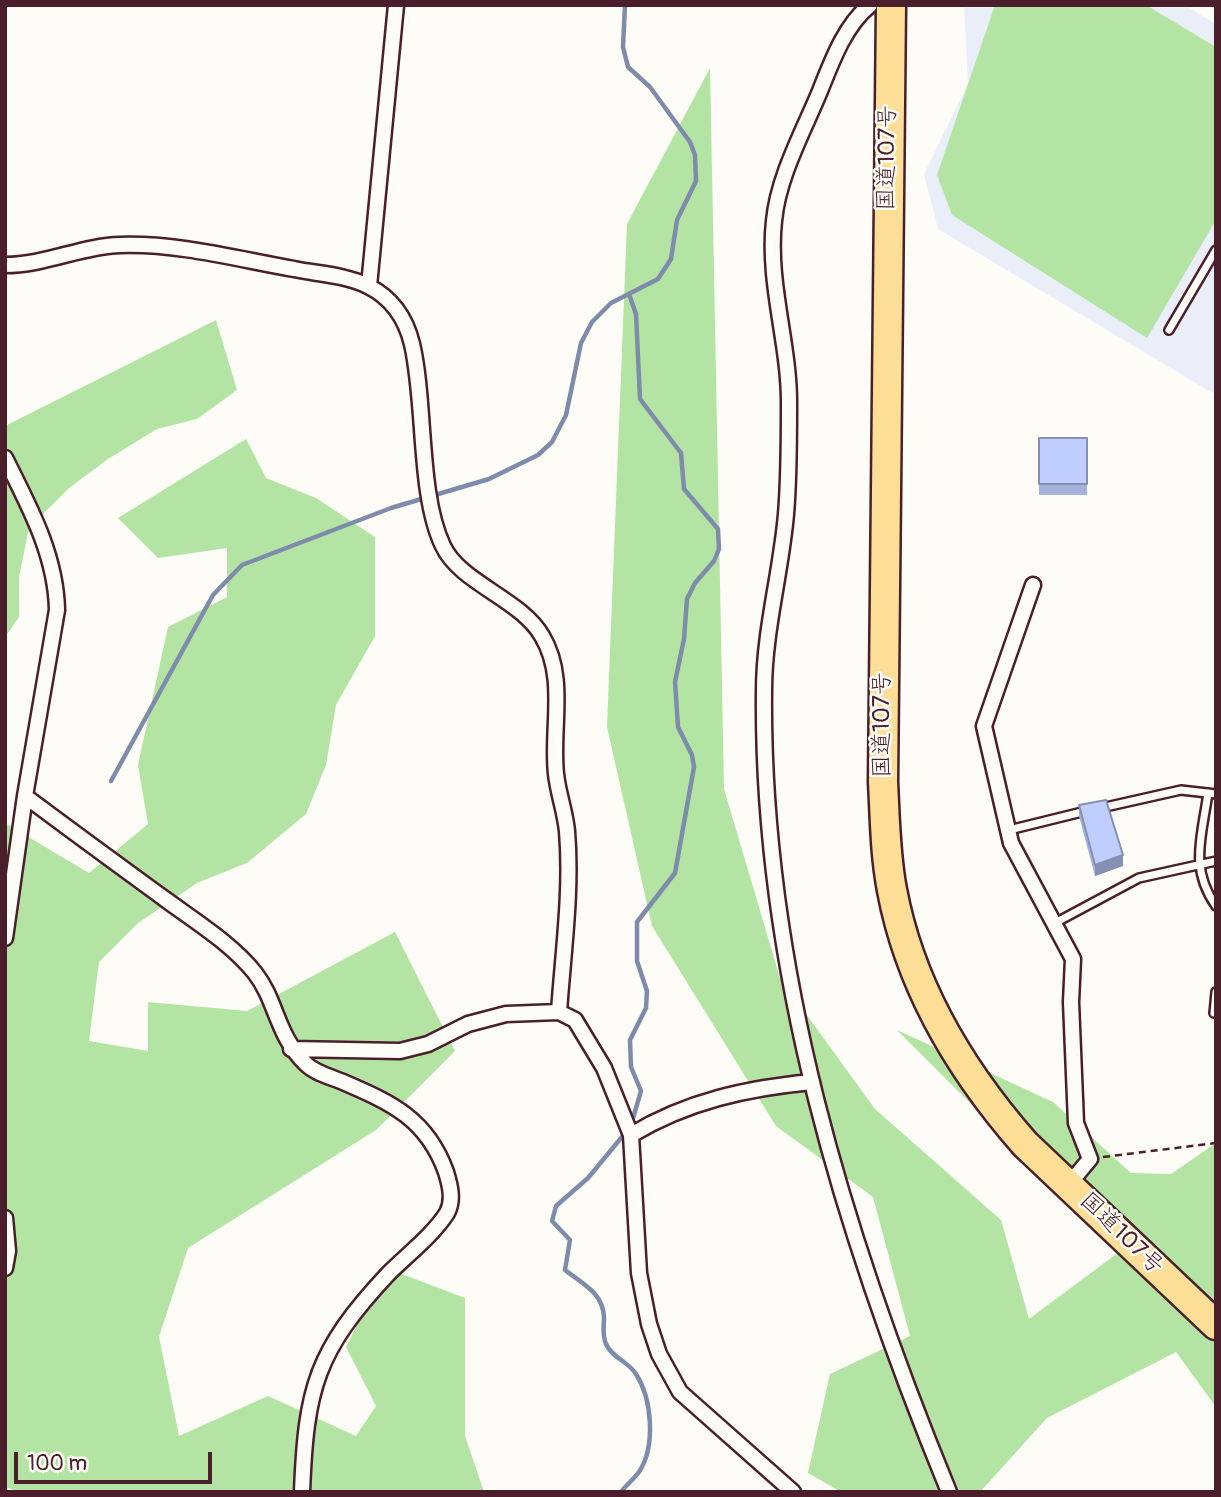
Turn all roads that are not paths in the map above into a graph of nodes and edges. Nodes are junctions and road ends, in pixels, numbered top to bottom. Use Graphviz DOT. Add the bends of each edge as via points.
graph roads {
  1 [pos="396,5"];
  2 [pos="870,5"];
  3 [pos="891,5"];
  4 [pos="1216,250"];
  5 [pos="5,265"];
  6 [pos="369,286"];
  7 [pos="1169,330"];
  8 [pos="5,458"];
  9 [pos="1033,585"];
  10 [pos="1212,794"];
  11 [pos="24,796"];
  12 [pos="1008,830"];
  13 [pos="1216,861"];
  14 [pos="1198,865"];
  15 [pos="1216,906"];
  16 [pos="1054,924"];
  17 [pos="5,938"];
  18 [pos="1216,992"];
  19 [pos="559,1012"];
  20 [pos="1214,1013"];
  21 [pos="291,1049"];
  22 [pos="812,1083"];
  23 [pos="631,1135"];
  24 [pos="1069,1184"];
  25 [pos="5,1219"];
  26 [pos="6,1237"];
  27 [pos="5,1269"];
  28 [pos="1216,1325"];
  29 [pos="302,1492"];
  30 [pos="793,1492"];
  31 [pos="949,1492"];
  1 -- 6 [label="street"];
  2 -- 22 [label="street" via="834,57 778,195 774,221 774,271 789,401 786,514 764,687 765,751 793,1003"];
  3 -- 24 [label="highway, 国道107号" via="883,782 891,889 916,972 952,1048 998,1113"];
  4 -- 7 [label="lane"];
  5 -- 6 [label="street" via="48,261 118,245 170,247"];
  6 -- 19 [label="street" via="404,318 412,342 431,506 445,551 541,633 555,669 556,774 568,868"];
  8 -- 11 [label="street" via="57,582 57,610"];
  9 -- 12 [label="street" via="984,726"];
  10 -- 12 [label="lane" via="1181,790"];
  10 -- 14 [label="lane"];
  11 -- 17 [label="street"];
  11 -- 21 [label="street" via="243,960 257,974"];
  12 -- 16 [label="street"];
  13 -- 14 [label="lane"];
  14 -- 15 [label="lane" via="1203,888"];
  14 -- 16 [label="lane" via="1139,878"];
  16 -- 24 [label="street" via="1073,959 1076,1123 1090,1159"];
  18 -- 20 [label="lane"];
  19 -- 21 [label="street" via="506,1014 400,1051"];
  19 -- 23 [label="street" via="575,1020 604,1068"];
  21 -- 29 [label="street" via="308,1066 391,1103 413,1119 439,1154 452,1189 448,1212 346,1323 318,1373 309,1404"];
  22 -- 23 [label="street" via="725,1095 678,1110"];
  22 -- 31 [label="street" via="881,1310"];
  23 -- 30 [label="street" via="639,1273 659,1354 680,1392"];
  24 -- 28 [label="highway, 国道107号"];
  25 -- 26 [label="street"];
  26 -- 27 [label="street"];
}
